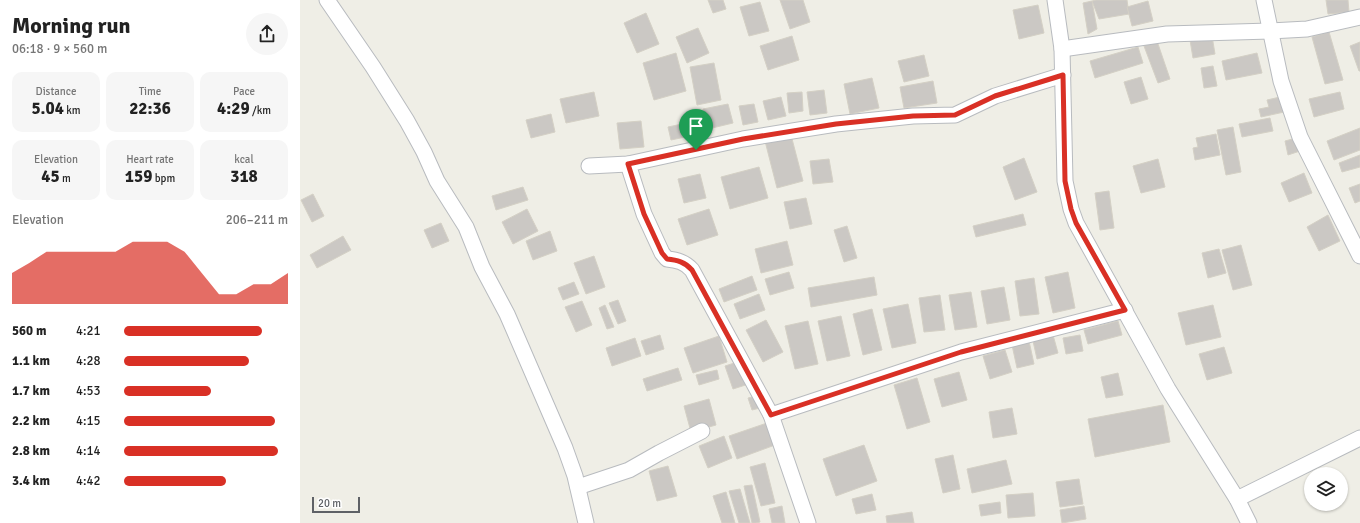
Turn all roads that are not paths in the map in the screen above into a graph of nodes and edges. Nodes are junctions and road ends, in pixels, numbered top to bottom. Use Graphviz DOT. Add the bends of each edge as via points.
graph roads {
  1 [pos="327,0"];
  2 [pos="1055,0"];
  3 [pos="1264,0"];
  4 [pos="1360,17"];
  5 [pos="1270,31"];
  6 [pos="1062,49"];
  7 [pos="1063,75"];
  8 [pos="628,164"];
  9 [pos="589,166"];
  10 [pos="1360,256"];
  11 [pos="1125,310"];
  12 [pos="771,415"];
  13 [pos="702,431"];
  14 [pos="1360,438"];
  15 [pos="578,487"];
  16 [pos="1236,499"];
  17 [pos="586,523"];
  18 [pos="808,523"];
  19 [pos="1249,523"];
  1 -- 15 [label="street" via="407,121 437,181 466,227 565,448"];
  2 -- 6 [label="street"];
  3 -- 5 [label="street"];
  4 -- 5 [label="street" via="1307,29"];
  5 -- 6 [label="street" via="1160,34"];
  5 -- 10 [label="street" via="1281,81 1300,137"];
  6 -- 7 [label="street"];
  7 -- 8 [label="street" via="995,96 955,115 913,116 836,124 743,139"];
  7 -- 11 [label="street" via="1065,181 1071,209 1076,223"];
  8 -- 9 [label="street"];
  8 -- 12 [label="street" via="644,214 662,253 667,259 686,263 692,270"];
  11 -- 12 [label="street" via="961,352"];
  11 -- 16 [label="street" via="1168,389"];
  12 -- 18 [label="street"];
  13 -- 15 [label="street" via="629,470"];
  14 -- 16 [label="street"];
  15 -- 17 [label="street"];
  16 -- 19 [label="street"];
}
